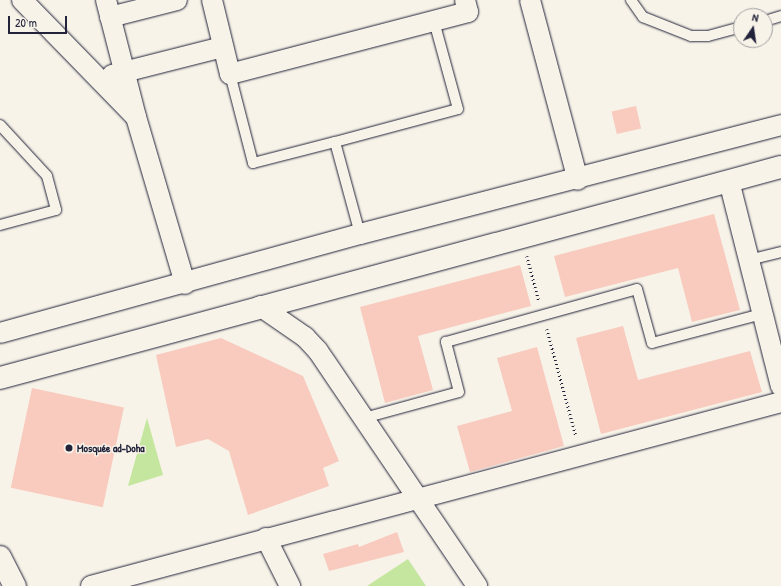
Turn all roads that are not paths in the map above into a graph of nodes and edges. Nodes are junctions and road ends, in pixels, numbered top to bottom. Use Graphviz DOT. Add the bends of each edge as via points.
graph roads {
  1 [pos="22,0"];
  2 [pos="176,0"];
  3 [pos="212,0"];
  4 [pos="465,0"];
  5 [pos="530,0"];
  6 [pos="631,0"];
  7 [pos="108,8"];
  8 [pos="434,21"];
  9 [pos="733,29"];
  10 [pos="223,47"];
  11 [pos="124,72"];
  12 [pos="230,74"];
  13 [pos="99,79"];
  14 [pos="136,117"];
  15 [pos="0,125"];
  16 [pos="781,125"];
  17 [pos="335,142"];
  18 [pos="781,167"];
  19 [pos="578,180"];
  20 [pos="729,181"];
  21 [pos="0,225"];
  22 [pos="360,234"];
  23 [pos="781,252"];
  24 [pos="749,260"];
  25 [pos="185,284"];
  26 [pos="260,306"];
  27 [pos="762,314"];
  28 [pos="0,333"];
  29 [pos="0,378"];
  30 [pos="781,387"];
  31 [pos="781,402"];
  32 [pos="364,418"];
  33 [pos="415,497"];
  34 [pos="266,538"];
  35 [pos="0,557"];
  36 [pos="15,586"];
  37 [pos="90,586"];
  38 [pos="290,586"];
  39 [pos="477,586"];
  1 -- 13 [label="street"];
  2 -- 7 [label="street"];
  3 -- 10 [label="street"];
  4 -- 8 [label="street" via="468,12"];
  5 -- 19 [label="street"];
  6 -- 9 [label="lane" via="643,17 692,36 708,36"];
  7 -- 11 [label="street"];
  8 -- 12 [label="street"];
  8 -- 17 [label="lane" via="458,109"];
  10 -- 11 [label="street"];
  10 -- 12 [label="street"];
  11 -- 13 [label="street"];
  11 -- 14 [label="street"];
  12 -- 17 [label="lane" via="253,163"];
  13 -- 14 [label="street"];
  14 -- 25 [label="street"];
  15 -- 21 [label="lane" via="47,176 56,210"];
  16 -- 19 [label="street"];
  17 -- 22 [label="lane"];
  18 -- 20 [label="street"];
  19 -- 22 [label="street"];
  20 -- 24 [label="street"];
  20 -- 26 [label="street"];
  22 -- 25 [label="street"];
  23 -- 24 [label="lane"];
  24 -- 27 [label="street"];
  25 -- 28 [label="street"];
  26 -- 29 [label="street"];
  26 -- 32 [label="street" via="305,337"];
  27 -- 30 [label="street"];
  27 -- 32 [label="lane" via="652,343 637,289 446,342 460,392"];
  31 -- 33 [label="street"];
  32 -- 33 [label="street"];
  33 -- 34 [label="street"];
  33 -- 39 [label="street"];
  34 -- 37 [label="street"];
  34 -- 38 [label="street"];
  35 -- 36 [label="street"];
}
